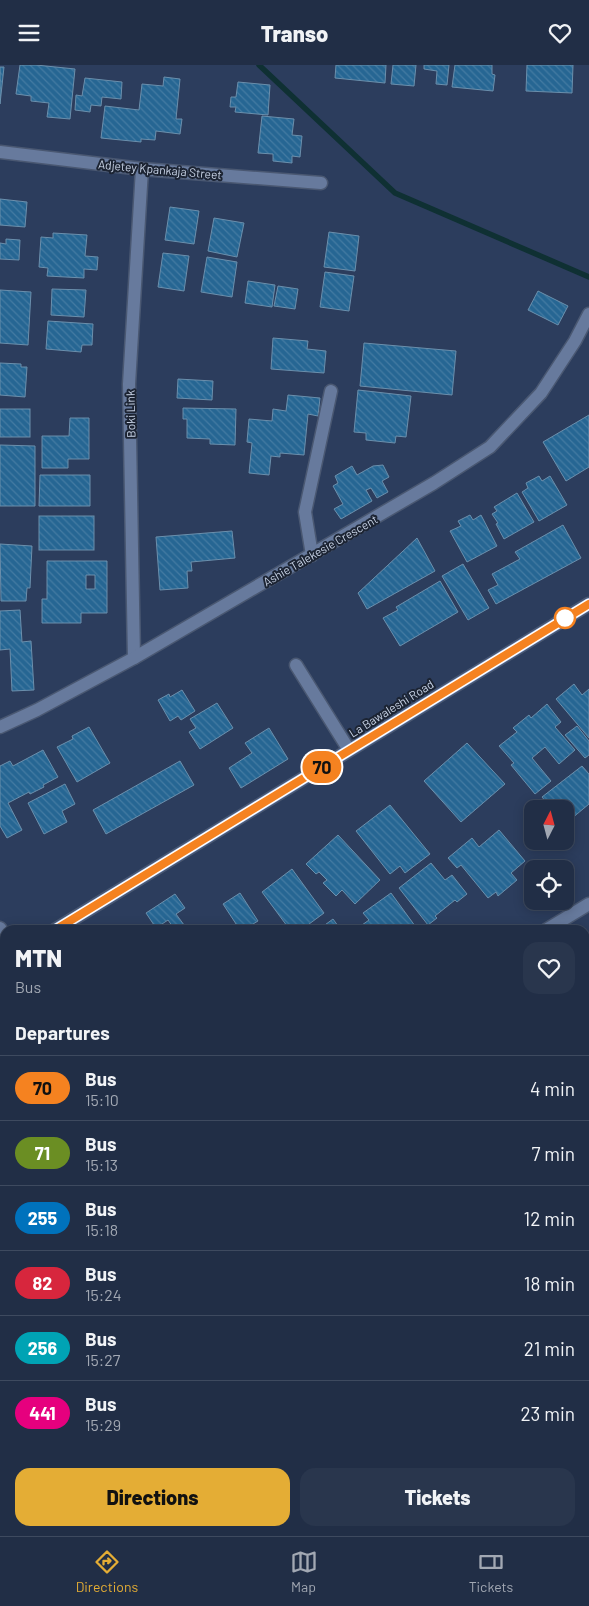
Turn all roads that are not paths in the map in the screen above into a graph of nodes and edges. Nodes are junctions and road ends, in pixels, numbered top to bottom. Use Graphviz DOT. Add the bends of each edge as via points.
graph roads {
  1 [pos="0,152"];
  2 [pos="142,169"];
  3 [pos="321,183"];
  4 [pos="589,314"];
  5 [pos="331,391"];
  6 [pos="312,555"];
  7 [pos="589,604"];
  8 [pos="134,658"];
  9 [pos="296,665"];
  10 [pos="0,727"];
  11 [pos="349,750"];
  12 [pos="589,904"];
  13 [pos="63,925"];
  14 [pos="554,925"];
  1 -- 2 [label="street, Adjetey Kpankaja Street"];
  2 -- 3 [label="street, Adjetey Kpankaja Street"];
  2 -- 8 [label="street, Boki Link" via="129,384"];
  4 -- 6 [label="street, Ashie Talekesie Crescent" via="541,393 490,447"];
  5 -- 6 [label="street" via="305,512"];
  6 -- 8 [label="street, Ashie Talekesie Crescent"];
  7 -- 11 [label="main road, La Bawaleshi Road"];
  8 -- 10 [label="street, Ashie Talekesie Crescent"];
  9 -- 11 [label="street"];
  11 -- 13 [label="main road, La Bawaleshi Road"];
  12 -- 14 [label="street"];
}
